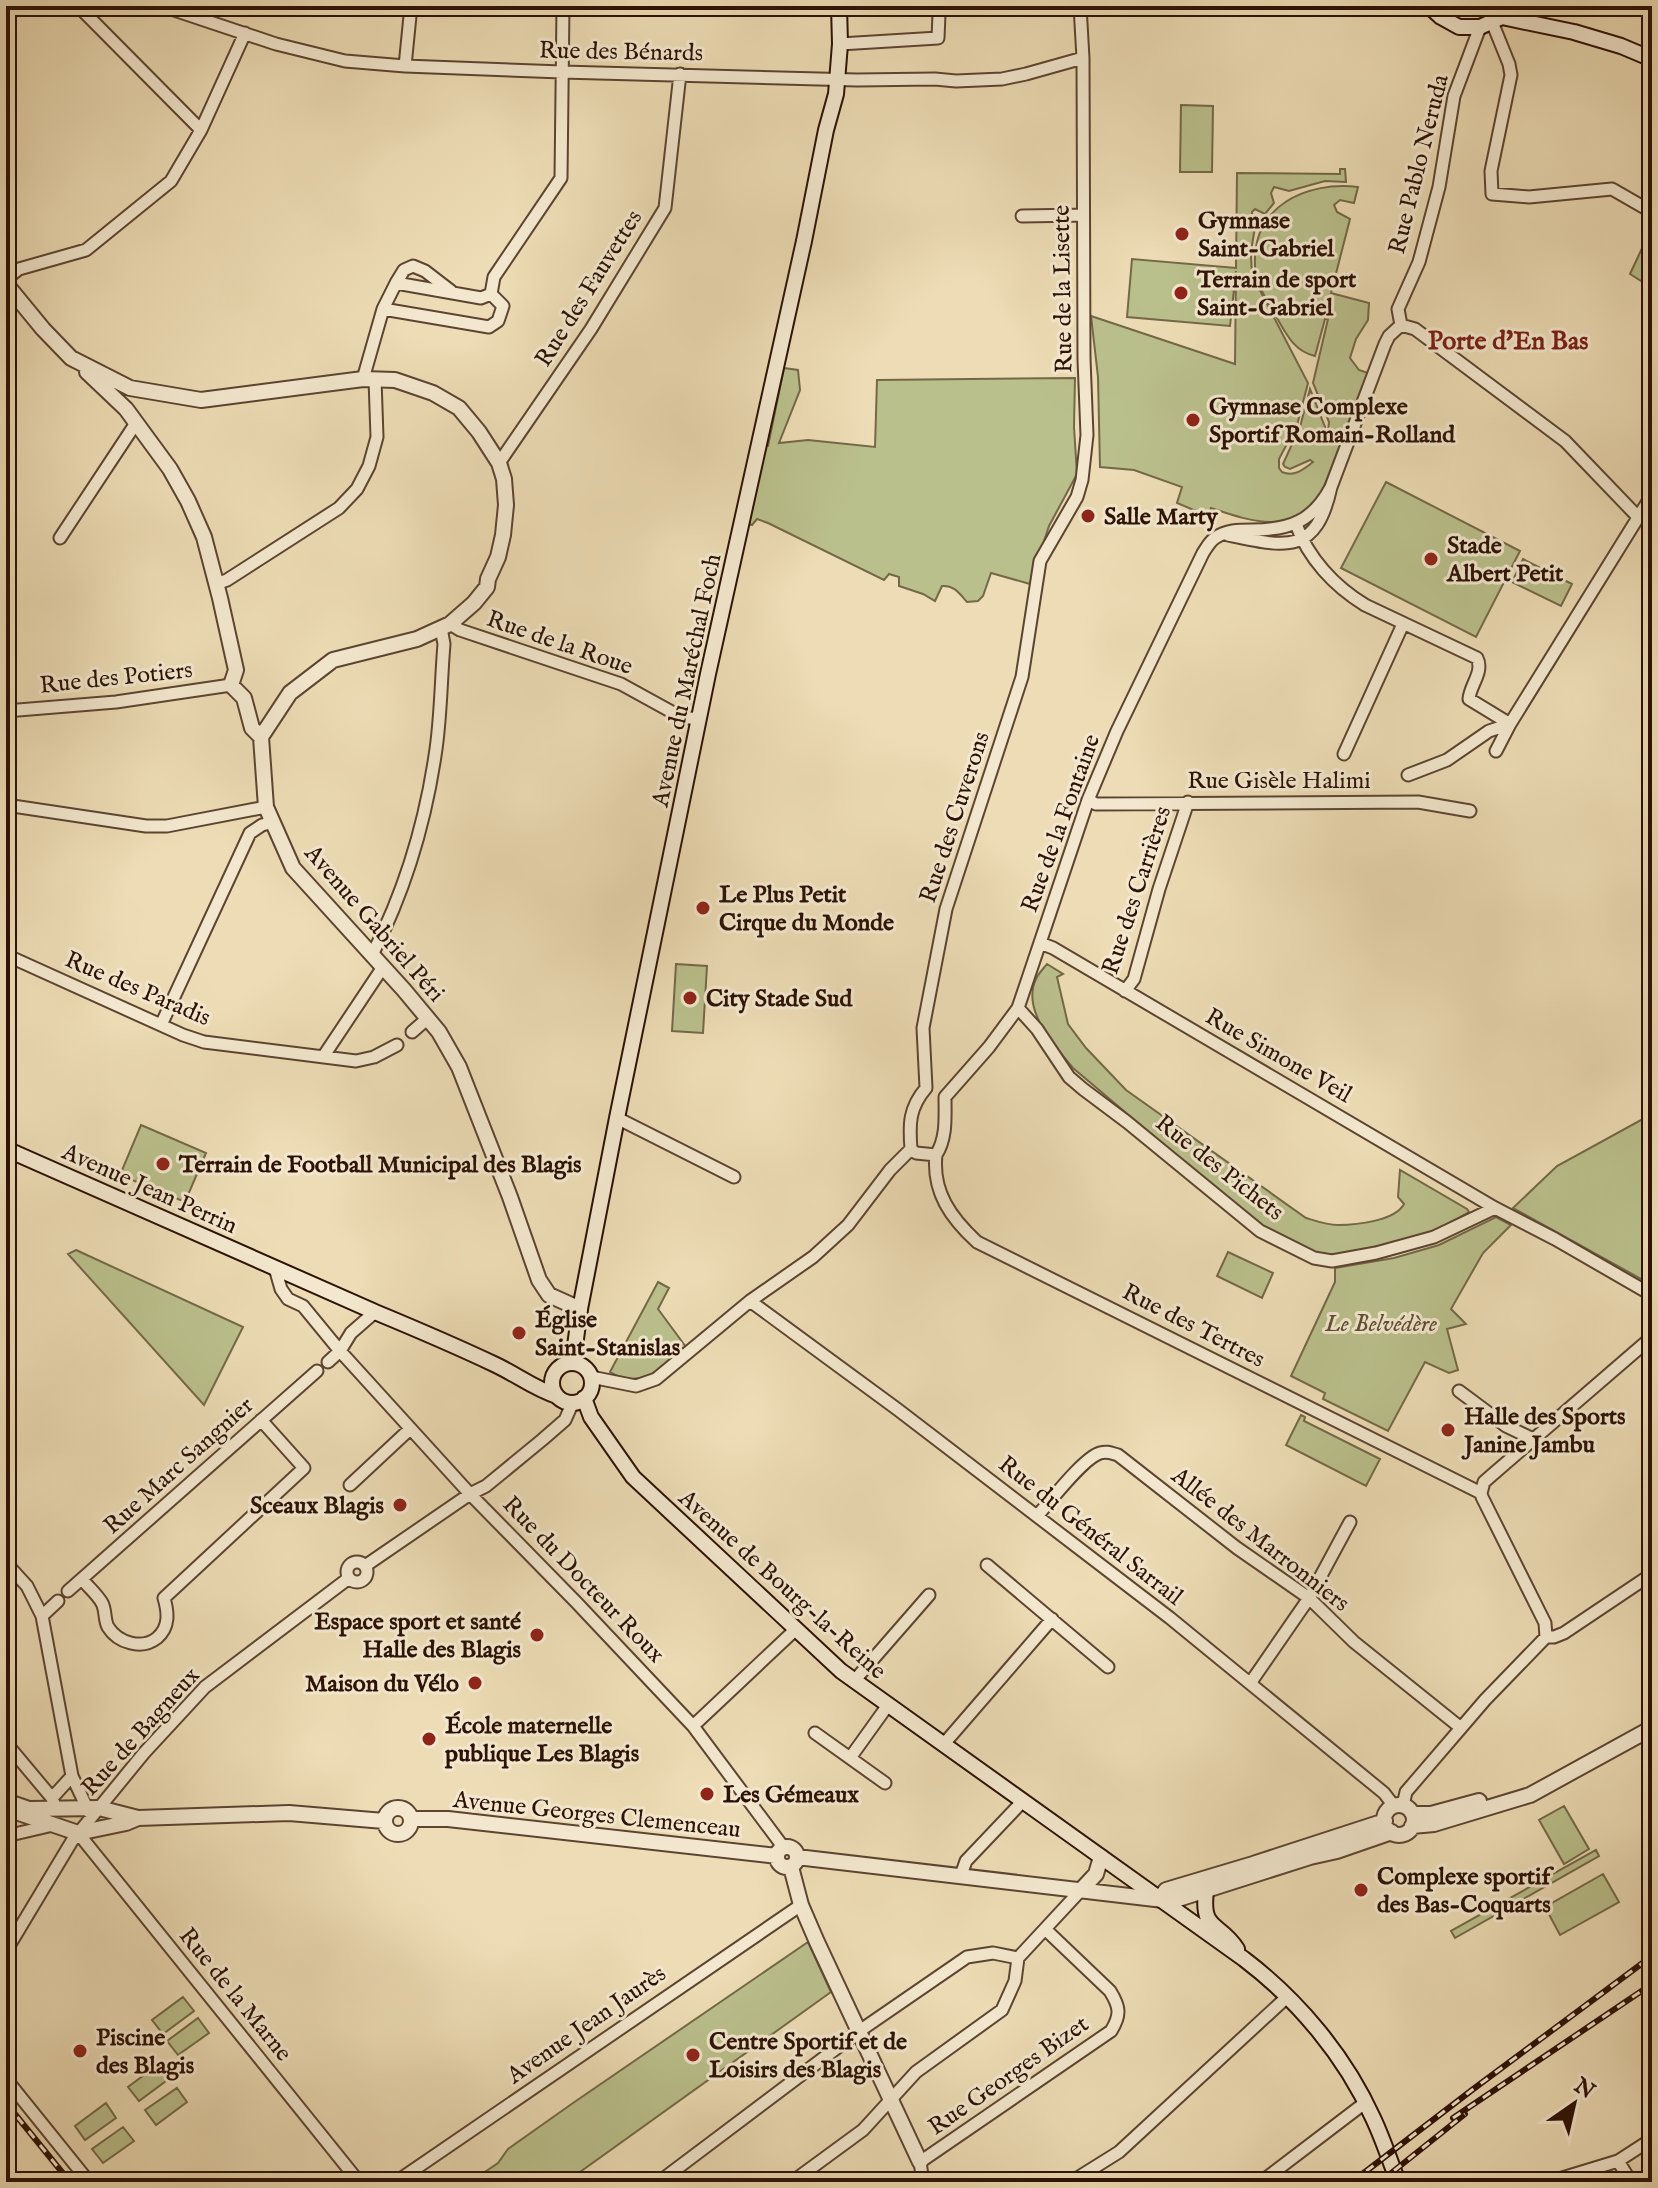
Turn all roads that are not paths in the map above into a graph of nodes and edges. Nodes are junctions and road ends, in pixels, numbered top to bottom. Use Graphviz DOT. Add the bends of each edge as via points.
graph roads {
  1 [pos="78,6"];
  2 [pos="162,6"];
  3 [pos="411,6"];
  4 [pos="563,6"];
  5 [pos="839,6"];
  6 [pos="1080,6"];
  7 [pos="1431,8"];
  8 [pos="196,12"];
  9 [pos="939,14"];
  10 [pos="1489,20"];
  11 [pos="245,33"];
  12 [pos="840,44"];
  13 [pos="1083,58"];
  14 [pos="1652,59"];
  15 [pos="405,66"];
  16 [pos="562,72"];
  17 [pos="680,74"];
  18 [pos="837,79"];
  19 [pos="201,130"];
  20 [pos="1652,212"];
  21 [pos="1083,215"];
  22 [pos="1022,216"];
  23 [pos="6,260"];
  24 [pos="19,269"];
  25 [pos="6,282"];
  26 [pos="396,283"];
  27 [pos="455,294"];
  28 [pos="491,294"];
  29 [pos="383,309"];
  30 [pos="1401,325"];
  31 [pos="71,358"];
  32 [pos="369,379"];
  33 [pos="130,388"];
  34 [pos="119,400"];
  35 [pos="136,423"];
  36 [pos="499,463"];
  37 [pos="1331,487"];
  38 [pos="1652,495"];
  39 [pos="1638,517"];
  40 [pos="1296,524"];
  41 [pos="1223,534"];
  42 [pos="60,538"];
  43 [pos="1301,539"];
  44 [pos="1040,561"];
  45 [pos="216,584"];
  46 [pos="1403,624"];
  47 [pos="446,626"];
  48 [pos="231,685"];
  49 [pos="6,711"];
  50 [pos="699,719"];
  51 [pos="1510,724"];
  52 [pos="261,737"];
  53 [pos="1496,751"];
  54 [pos="1344,754"];
  55 [pos="1408,775"];
  56 [pos="1088,800"];
  57 [pos="1188,802"];
  58 [pos="6,805"];
  59 [pos="266,807"];
  60 [pos="1470,811"];
  61 [pos="273,822"];
  62 [pos="1040,943"];
  63 [pos="6,955"];
  64 [pos="372,955"];
  65 [pos="383,967"];
  66 [pos="1125,991"];
  67 [pos="1018,1008"];
  68 [pos="428,1018"];
  69 [pos="161,1025"];
  70 [pos="412,1032"];
  71 [pos="397,1045"];
  72 [pos="323,1057"];
  73 [pos="926,1088"];
  74 [pos="945,1097"];
  75 [pos="617,1118"];
  76 [pos="6,1149"];
  77 [pos="911,1149"];
  78 [pos="936,1155"];
  79 [pos="734,1177"];
  80 [pos="1495,1208"];
  81 [pos="275,1268"];
  82 [pos="1652,1295"];
  83 [pos="750,1301"];
  84 [pos="580,1309"];
  85 [pos="375,1312"];
  86 [pos="1652,1337"];
  87 [pos="340,1351"];
  88 [pos="328,1362"];
  89 [pos="576,1363"];
  90 [pos="500,1367"];
  91 [pos="317,1371"];
  92 [pos="553,1375"];
  93 [pos="591,1377"];
  94 [pos="1459,1391"];
  95 [pos="557,1396"];
  96 [pos="578,1400"];
  97 [pos="261,1420"];
  98 [pos="410,1429"];
  99 [pos="1533,1439"];
  100 [pos="350,1485"];
  101 [pos="1481,1493"];
  102 [pos="470,1494"];
  103 [pos="1037,1516"];
  104 [pos="1350,1522"];
  105 [pos="6,1563"];
  106 [pos="987,1565"];
  107 [pos="1652,1574"];
  108 [pos="82,1579"];
  109 [pos="68,1591"];
  110 [pos="929,1595"];
  111 [pos="1309,1598"];
  112 [pos="58,1601"];
  113 [pos="42,1616"];
  114 [pos="1052,1619"];
  115 [pos="795,1630"];
  116 [pos="1546,1637"];
  117 [pos="1108,1667"];
  118 [pos="854,1681"];
  119 [pos="1251,1682"];
  120 [pos="888,1705"];
  121 [pos="693,1726"];
  122 [pos="1461,1728"];
  123 [pos="1652,1728"];
  124 [pos="815,1733"];
  125 [pos="6,1743"];
  126 [pos="943,1745"];
  127 [pos="850,1758"];
  128 [pos="72,1776"];
  129 [pos="885,1783"];
  130 [pos="111,1793"];
  131 [pos="6,1801"];
  132 [pos="1023,1801"];
  133 [pos="59,1805"];
  134 [pos="6,1808"];
  135 [pos="92,1812"];
  136 [pos="117,1812"];
  137 [pos="1405,1813"];
  138 [pos="138,1818"];
  139 [pos="36,1825"];
  140 [pos="1388,1826"];
  141 [pos="65,1829"];
  142 [pos="6,1836"];
  143 [pos="780,1852"];
  144 [pos="1101,1857"];
  145 [pos="794,1862"];
  146 [pos="961,1875"];
  147 [pos="1082,1889"];
  148 [pos="1206,1891"];
  149 [pos="1159,1899"];
  150 [pos="801,1905"];
  151 [pos="1045,1929"];
  152 [pos="6,1951"];
  153 [pos="1018,1958"];
  154 [pos="1244,1959"];
  155 [pos="1287,1997"];
  156 [pos="858,2032"];
  157 [pos="6,2079"];
  158 [pos="891,2100"];
  159 [pos="1366,2102"];
  160 [pos="1652,2139"];
  161 [pos="1618,2161"];
  162 [pos="920,2162"];
  163 [pos="89,2182"];
  164 [pos="359,2182"];
  165 [pos="396,2182"];
  166 [pos="659,2182"];
  167 [pos="792,2182"];
  168 [pos="923,2182"];
  169 [pos="1071,2182"];
  170 [pos="1261,2182"];
  171 [pos="1398,2182"];
  172 [pos="1549,2182"];
  173 [pos="1631,2182"];
  1 -- 19 [label="street"];
  2 -- 8 [label="street, Rue des Bénards"];
  3 -- 15 [label="street"];
  4 -- 16 [label="street"];
  5 -- 12 [label="street, Avenue du Maréchal Foch"];
  6 -- 13 [label="street, Rue de la Lisette"];
  7 -- 10 [label="street" via="1453,24"];
  8 -- 11 [label="street, Rue des Bénards"];
  9 -- 12 [label="street" via="938,38"];
  10 -- 14 [label="street" via="1574,32"];
  10 -- 20 [label="street" via="1511,75 1491,171 1492,194 1529,197 1612,189"];
  10 -- 30 [label="street, Rue Pablo Neruda" via="1454,96 1439,187 1419,262 1398,309"];
  11 -- 15 [label="street, Rue des Bénards" via="345,61"];
  11 -- 19 [label="street"];
  12 -- 18 [label="street, Avenue du Maréchal Foch"];
  13 -- 18 [label="street, Rue des Bénards" via="987,81"];
  13 -- 21 [label="street, Rue de la Lisette"];
  15 -- 16 [label="street, Rue des Bénards"];
  16 -- 17 [label="street, Rue des Bénards"];
  16 -- 28 [label="street" via="561,178 494,277"];
  17 -- 18 [label="street, Rue des Bénards"];
  17 -- 36 [label="street, Rue des Fauvettes" via="665,208"];
  18 -- 50 [label="street, Avenue du Maréchal Foch"];
  19 -- 24 [label="street" via="171,181 86,250"];
  21 -- 22 [label="street"];
  21 -- 44 [label="street, Rue de la Lisette" via="1087,435 1082,480"];
  23 -- 24 [label="street"];
  24 -- 25 [label="street"];
  25 -- 31 [label="street"];
  26 -- 27 [label="street"];
  26 -- 27 [label="street" via="413,266"];
  26 -- 29 [label="street"];
  27 -- 28 [label="street"];
  28 -- 29 [label="street" via="503,306 498,321 489,327"];
  29 -- 32 [label="street"];
  30 -- 37 [label="street, Rue Pablo Neruda" via="1385,344"];
  30 -- 39 [label="street" via="1415,329 1565,441"];
  31 -- 33 [label="street"];
  31 -- 34 [label="street"];
  32 -- 33 [label="street" via="201,400"];
  32 -- 36 [label="street" via="395,380 459,408"];
  32 -- 45 [label="street" via="377,437 357,489 339,508"];
  33 -- 34 [label="street"];
  34 -- 35 [label="street"];
  35 -- 42 [label="street"];
  35 -- 45 [label="street" via="188,501"];
  36 -- 47 [label="street" via="506,505 498,557 487,587"];
  37 -- 40 [label="street, Rue Pablo Neruda" via="1319,507"];
  37 -- 43 [label="street, Rue Pablo Neruda" via="1326,512"];
  38 -- 39 [label="street"];
  39 -- 51 [label="street"];
  40 -- 41 [label="street"];
  40 -- 43 [label="street"];
  41 -- 43 [label="street" via="1275,544"];
  41 -- 56 [label="street, Rue de la Fontaine" via="1203,553"];
  43 -- 46 [label="street" via="1349,595"];
  44 -- 73 [label="street, Rue des Cuverons" via="1022,677 946,909 923,1028"];
  45 -- 48 [label="street" via="236,670"];
  46 -- 51 [label="street" via="1477,658 1479,670 1469,699"];
  46 -- 54 [label="street"];
  47 -- 50 [label="street, Rue de la Roue" via="621,684 681,717"];
  47 -- 52 [label="street" via="417,639 333,660 290,693"];
  47 -- 64 [label="street" via="436,747 423,815 411,862"];
  48 -- 49 [label="street, Rue des Potiers"];
  48 -- 52 [label="street" via="244,698 252,728"];
  50 -- 75 [label="street, Avenue du Maréchal Foch"];
  51 -- 53 [label="street"];
  51 -- 55 [label="street" via="1489,731 1447,760"];
  52 -- 59 [label="street, Avenue Gabriel Péri"];
  56 -- 57 [label="street, Rue Gisèle Halimi"];
  56 -- 62 [label="street, Rue de la Fontaine"];
  57 -- 60 [label="street, Rue Gisèle Halimi" via="1418,802"];
  57 -- 66 [label="street, Rue des Carrières" via="1134,979"];
  58 -- 59 [label="street" via="146,826"];
  59 -- 61 [label="street, Avenue Gabriel Péri"];
  61 -- 64 [label="street, Avenue Gabriel Péri" via="293,868"];
  61 -- 69 [label="street" via="250,833"];
  62 -- 66 [label="street, Rue Simone Veil"];
  62 -- 67 [label="street, Rue de la Fontaine"];
  63 -- 69 [label="street, Rue des Paradis"];
  64 -- 65 [label="street, Avenue Gabriel Péri"];
  65 -- 68 [label="street, Avenue Gabriel Péri"];
  65 -- 72 [label="street"];
  66 -- 80 [label="street, Rue Simone Veil"];
  67 -- 74 [label="street, Rue de la Fontaine"];
  67 -- 80 [label="street, Rue des Pichets" via="1083,1089 1260,1231 1314,1258 1332,1261 1434,1237"];
  68 -- 70 [label="street"];
  68 -- 84 [label="street, Avenue Gabriel Péri" via="459,1067 539,1280 549,1295"];
  69 -- 72 [label="street, Rue des Paradis" via="204,1042"];
  71 -- 72 [label="street, Rue des Paradis" via="356,1061"];
  73 -- 74 [label="street"];
  73 -- 77 [label="street" via="912,1112"];
  74 -- 78 [label="street" via="942,1146"];
  75 -- 79 [label="street"];
  75 -- 84 [label="street, Avenue du Maréchal Foch"];
  76 -- 81 [label="street, Avenue Jean Perrin"];
  77 -- 78 [label="street"];
  77 -- 83 [label="street" via="848,1225"];
  78 -- 101 [label="street, Rue des Tertres" via="940,1192 959,1225 977,1242"];
  80 -- 82 [label="street"];
  81 -- 85 [label="street, Avenue Jean Perrin"];
  81 -- 87 [label="street" via="288,1299 303,1306"];
  83 -- 93 [label="street" via="656,1379 636,1386"];
  83 -- 103 [label="street, Rue du Général Sarrail"];
  84 -- 89 [label="street, Avenue du Maréchal Foch"];
  85 -- 87 [label="street"];
  85 -- 90 [label="street, Avenue Jean Perrin"];
  86 -- 99 [label="street"];
  87 -- 88 [label="street"];
  87 -- 98 [label="street, Rue du Docteur Roux"];
  89 -- 92 [label="street"];
  89 -- 93 [label="street"];
  90 -- 92 [label="street, Avenue Jean Perrin"];
  90 -- 95 [label="street, Avenue Jean Perrin"];
  91 -- 97 [label="street, Rue Marc Sangnier"];
  92 -- 95 [label="street"];
  93 -- 96 [label="street" via="592,1385"];
  94 -- 99 [label="street"];
  95 -- 96 [label="street"];
  96 -- 102 [label="street, Rue de Bagneux" via="565,1420"];
  96 -- 115 [label="street, Avenue de Bourg-la-Reine" via="633,1477"];
  97 -- 108 [label="street, Rue Marc Sangnier"];
  97 -- 108 [label="street" via="304,1468 164,1598 167,1621 158,1637 131,1643 115,1636 103,1604"];
  98 -- 100 [label="street"];
  98 -- 102 [label="street, Rue du Docteur Roux"];
  99 -- 101 [label="street" via="1484,1482"];
  101 -- 116 [label="street" via="1545,1623"];
  102 -- 121 [label="street, Rue du Docteur Roux"];
  102 -- 130 [label="street, Rue de Bagneux" via="365,1566 349,1566 345,1582 205,1687"];
  103 -- 111 [label="street, Allée des Marronniers" via="1096,1454 1118,1455"];
  103 -- 119 [label="street, Rue du Général Sarrail"];
  104 -- 111 [label="street"];
  105 -- 113 [label="street" via="27,1586"];
  106 -- 114 [label="street"];
  107 -- 116 [label="street" via="1564,1633"];
  108 -- 109 [label="street, Rue Marc Sangnier"];
  110 -- 118 [label="street"];
  111 -- 119 [label="street"];
  111 -- 122 [label="street, Allée des Marronniers" via="1354,1642"];
  112 -- 113 [label="street"];
  113 -- 128 [label="street"];
  114 -- 117 [label="street"];
  114 -- 126 [label="street"];
  115 -- 118 [label="street, Avenue de Bourg-la-Reine"];
  115 -- 121 [label="street"];
  116 -- 122 [label="street"];
  118 -- 120 [label="street, Avenue de Bourg-la-Reine"];
  119 -- 137 [label="street, Rue du Général Sarrail"];
  120 -- 126 [label="street, Avenue de Bourg-la-Reine"];
  120 -- 127 [label="street"];
  121 -- 143 [label="street, Rue du Docteur Roux"];
  122 -- 137 [label="street" via="1406,1792"];
  123 -- 137 [label="street" via="1548,1784 1431,1814"];
  124 -- 127 [label="street"];
  125 -- 133 [label="street"];
  126 -- 132 [label="street, Avenue de Bourg-la-Reine"];
  127 -- 129 [label="street"];
  128 -- 133 [label="street"];
  128 -- 135 [label="street"];
  130 -- 135 [label="street, Rue de Bagneux"];
  130 -- 136 [label="street"];
  131 -- 133 [label="street" via="29,1809"];
  132 -- 144 [label="street, Avenue de Bourg-la-Reine"];
  132 -- 146 [label="street" via="966,1861"];
  133 -- 135 [label="street"];
  133 -- 141 [label="street"];
  134 -- 139 [label="street"];
  135 -- 136 [label="street"];
  135 -- 141 [label="street, Rue de Bagneux"];
  136 -- 138 [label="street"];
  137 -- 140 [label="street" via="1387,1812"];
  137 -- 140 [label="street" via="1404,1833"];
  138 -- 141 [label="street"];
  138 -- 143 [label="street, Avenue Georges Clemenceau" via="289,1813 384,1821 387,1829 399,1834 411,1819 448,1819"];
  139 -- 141 [label="street"];
  139 -- 142 [label="street"];
  140 -- 148 [label="street" via="1337,1851"];
  140 -- 149 [label="street" via="1166,1890"];
  141 -- 152 [label="street, Rue de Bagneux"];
  141 -- 164 [label="street, Rue de la Marne"];
  143 -- 145 [label="street" via="780,1864"];
  144 -- 147 [label="street" via="1096,1874"];
  144 -- 149 [label="street, Avenue de Bourg-la-Reine"];
  145 -- 146 [label="street"];
  145 -- 150 [label="street"];
  146 -- 147 [label="street"];
  147 -- 149 [label="street"];
  147 -- 151 [label="street"];
  148 -- 149 [label="street" via="1172,1901"];
  148 -- 154 [label="street" via="1209,1922 1231,1939"];
  149 -- 154 [label="street, Avenue de Bourg-la-Reine"];
  150 -- 156 [label="street"];
  150 -- 165 [label="street, Avenue Jean Jaurès"];
  151 -- 153 [label="street"];
  151 -- 162 [label="street, Rue Georges Bizet" via="1110,1991 1118,2003 1118,2020 1111,2031"];
  153 -- 156 [label="street" via="993,1953 967,1957"];
  153 -- 158 [label="street" via="1002,2010 916,2072"];
  154 -- 155 [label="street"];
  155 -- 159 [label="street" via="1331,2047"];
  155 -- 169 [label="street" via="1119,2152"];
  156 -- 158 [label="street"];
  156 -- 166 [label="street"];
  157 -- 163 [label="street"];
  158 -- 162 [label="street"];
  158 -- 167 [label="street" via="863,2130"];
  159 -- 170 [label="street"];
  159 -- 171 [label="street"];
  160 -- 161 [label="street"];
  161 -- 172 [label="street"];
  161 -- 173 [label="street"];
  162 -- 168 [label="street"];
}
